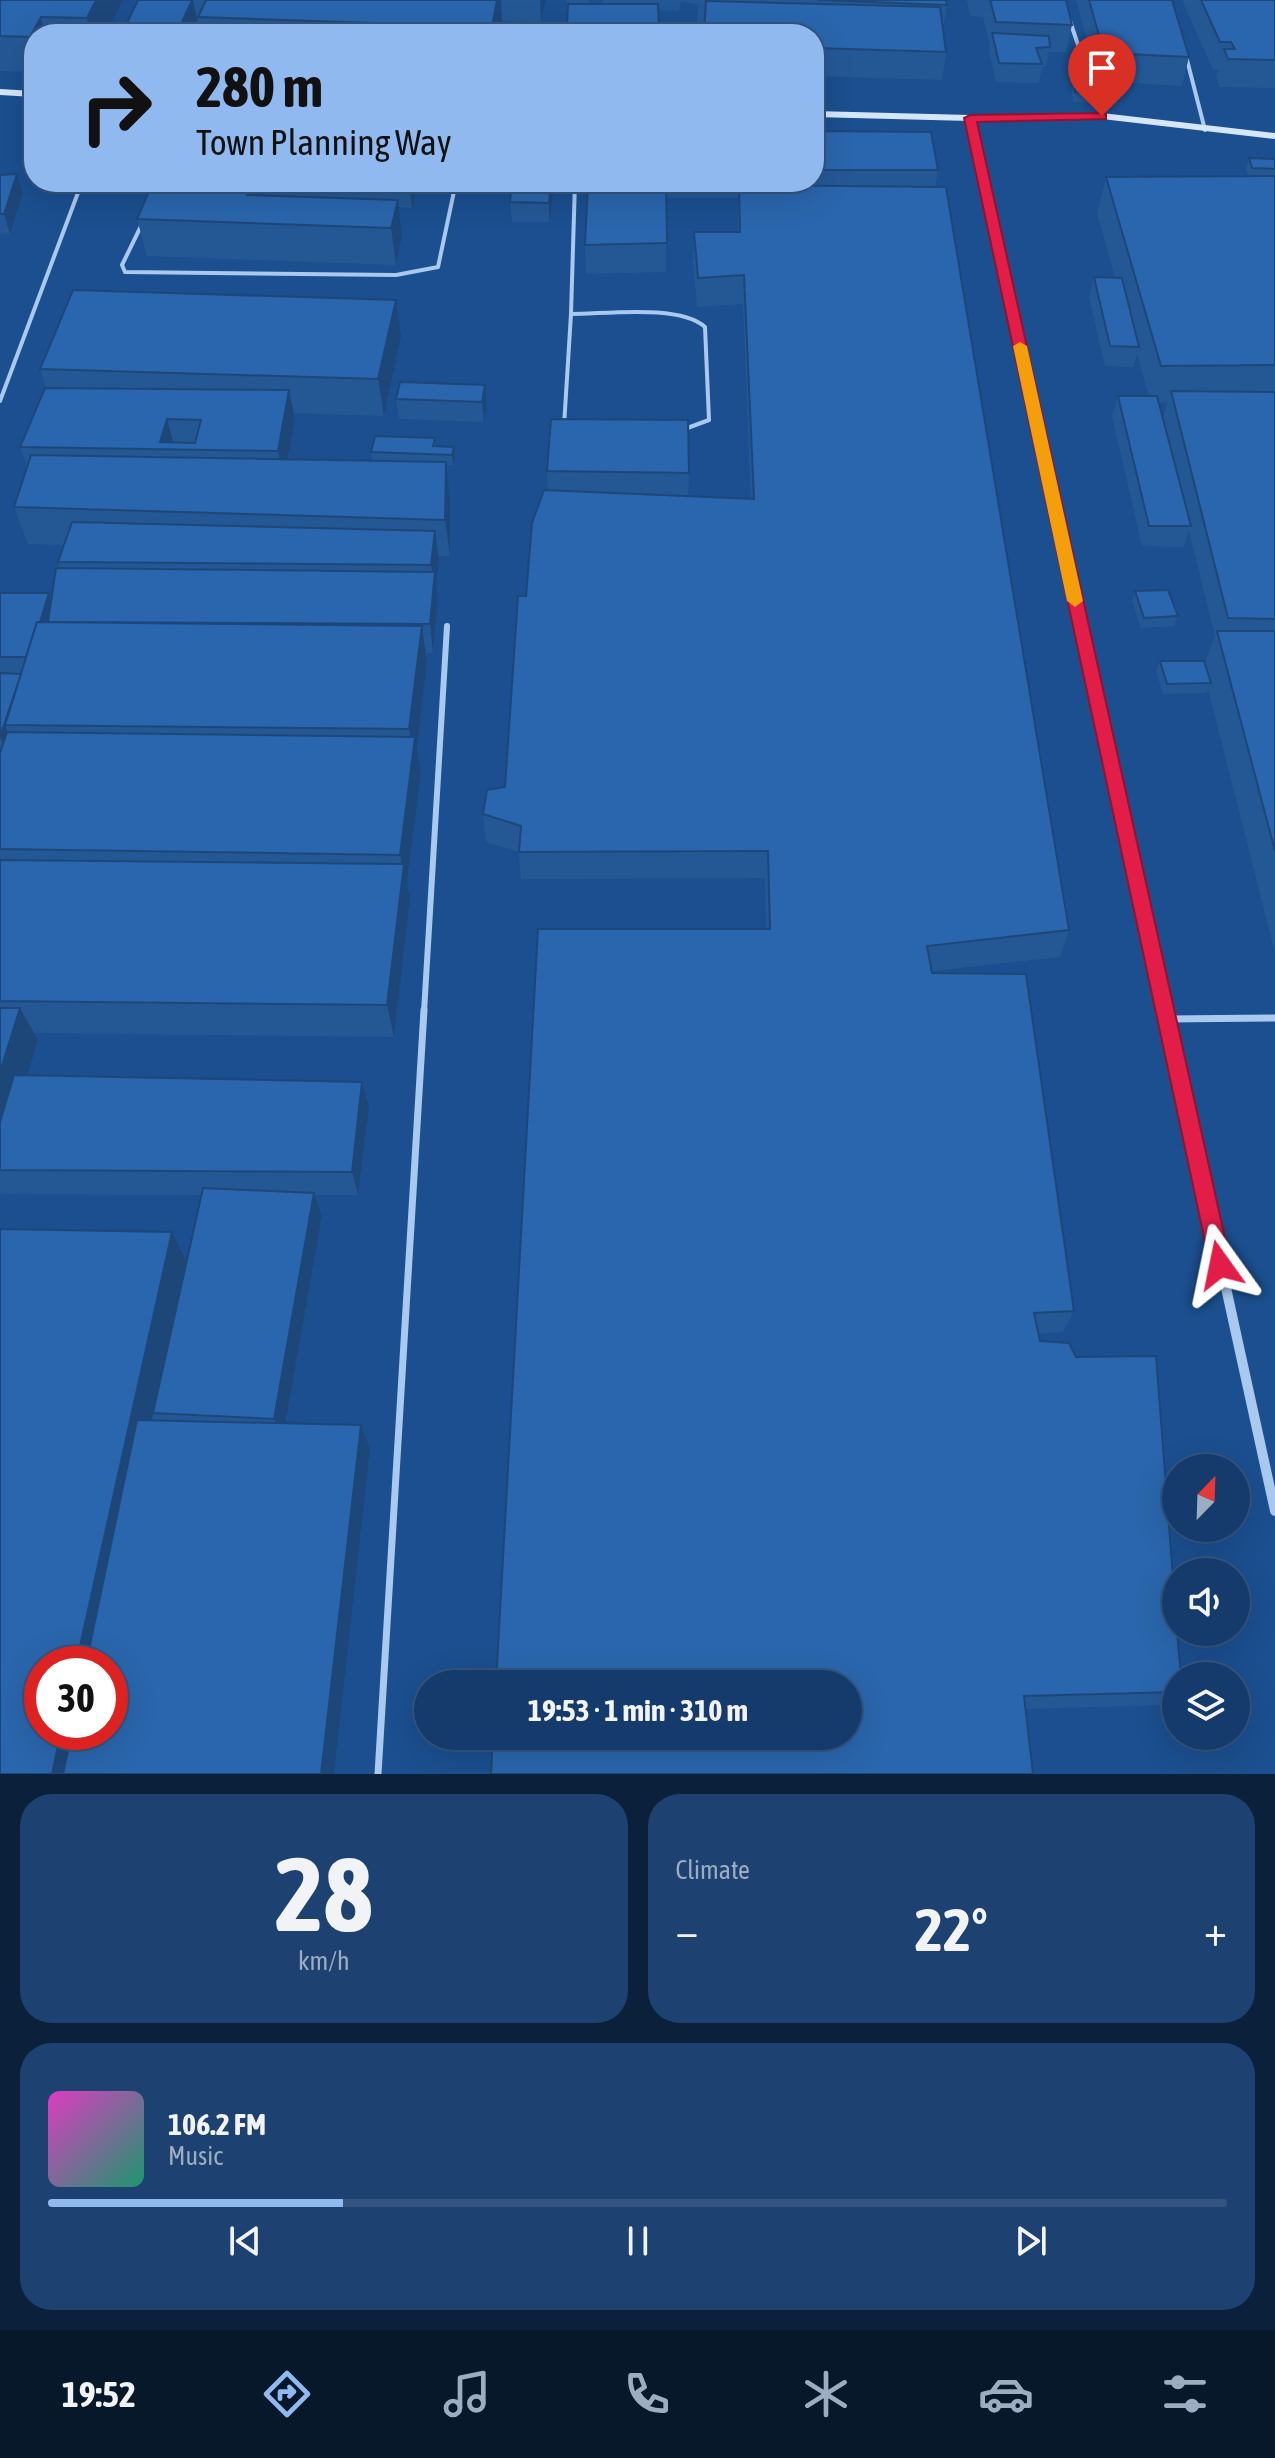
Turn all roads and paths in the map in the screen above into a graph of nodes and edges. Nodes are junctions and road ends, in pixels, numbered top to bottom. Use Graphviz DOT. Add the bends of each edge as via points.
graph roads {
  1 [pos="1068,15"];
  2 [pos="1183,44"];
  3 [pos="0,92"];
  4 [pos="24,93"];
  5 [pos="824,114"];
  6 [pos="1102,116"];
  7 [pos="970,118"];
  8 [pos="1205,130"];
  9 [pos="1275,136"];
  10 [pos="78,192"];
  11 [pos="454,192"];
  12 [pos="575,192"];
  13 [pos="149,210"];
  14 [pos="571,314"];
  15 [pos="0,401"];
  16 [pos="673,433"];
  17 [pos="565,435"];
  18 [pos="447,626"];
  19 [pos="1275,1018"];
  20 [pos="1166,1019"];
  21 [pos="1275,1511"];
  22 [pos="378,1774"];
  1 -- 6 [label="lane"];
  2 -- 8 [label="lane"];
  3 -- 4 [label="main road"];
  5 -- 7 [label="main road"];
  6 -- 7 [label="main road"];
  6 -- 8 [label="main road"];
  7 -- 20 [label="street"];
  8 -- 9 [label="main road"];
  10 -- 15 [label="lane"];
  11 -- 13 [label="lane" via="438,267 396,275 125,272 122,265"];
  12 -- 14 [label="lane"];
  14 -- 16 [label="lane" via="678,314 705,327 709,420"];
  14 -- 17 [label="lane"];
  18 -- 22 [label="lane"];
  19 -- 20 [label="lane"];
  20 -- 21 [label="street"];
}
